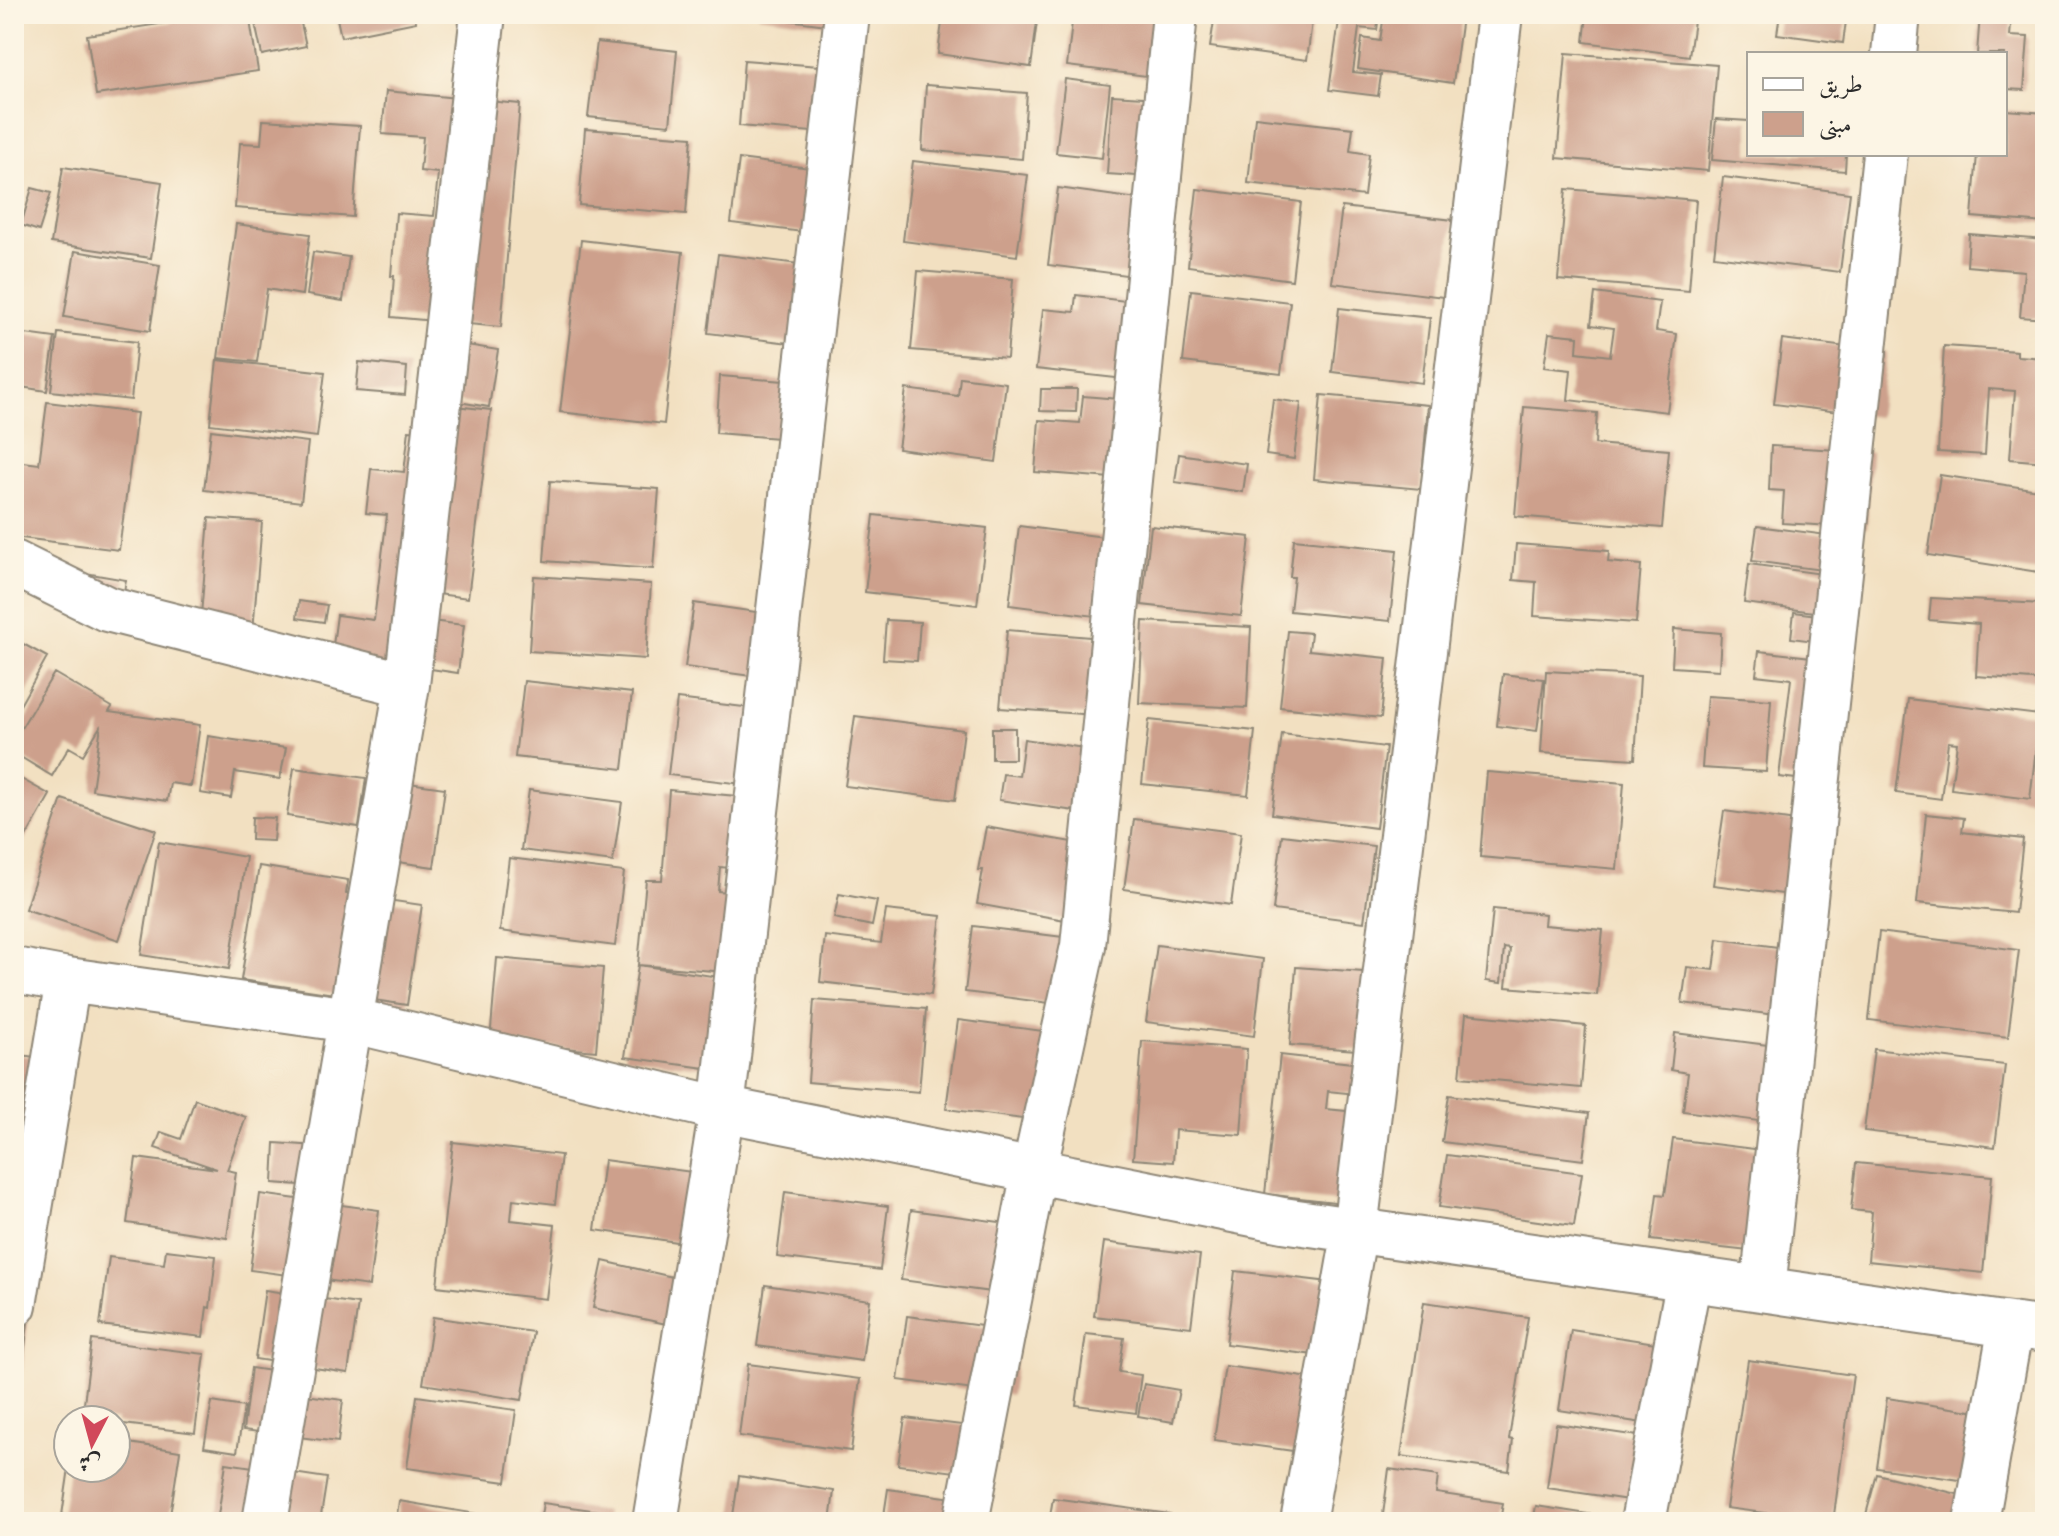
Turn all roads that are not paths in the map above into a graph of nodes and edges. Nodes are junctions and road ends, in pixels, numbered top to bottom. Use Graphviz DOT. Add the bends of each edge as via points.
graph roads {
  1 [pos="483,14"];
  2 [pos="847,14"];
  3 [pos="1175,14"];
  4 [pos="1500,14"];
  5 [pos="1898,14"];
  6 [pos="1894,52"];
  7 [pos="1885,156"];
  8 [pos="14,563"];
  9 [pos="407,685"];
  10 [pos="14,970"];
  11 [pos="68,980"];
  12 [pos="350,1020"];
  13 [pos="722,1109"];
  14 [pos="1034,1171"];
  15 [pos="1355,1230"];
  16 [pos="1689,1278"];
  17 [pos="1763,1289"];
  18 [pos="14,1305"];
  19 [pos="2028,1328"];
  20 [pos="265,1522"];
  21 [pos="655,1522"];
  22 [pos="966,1522"];
  23 [pos="1303,1522"];
  24 [pos="1643,1522"];
  25 [pos="1976,1522"];
  1 -- 9 [label="street"];
  2 -- 13 [label="street"];
  3 -- 14 [label="street" via="1083,946"];
  4 -- 15 [label="street"];
  5 -- 6 [label="street"];
  7 -- 17 [label="street"];
  8 -- 9 [label="street" via="107,609"];
  9 -- 12 [label="street"];
  10 -- 11 [label="street"];
  11 -- 12 [label="street"];
  11 -- 18 [label="street"];
  12 -- 13 [label="street"];
  12 -- 20 [label="street"];
  13 -- 14 [label="street"];
  13 -- 21 [label="street"];
  14 -- 15 [label="street"];
  14 -- 22 [label="street"];
  15 -- 16 [label="street"];
  15 -- 23 [label="street"];
  16 -- 17 [label="street"];
  16 -- 24 [label="street"];
  17 -- 19 [label="street"];
  19 -- 25 [label="street"];
}
